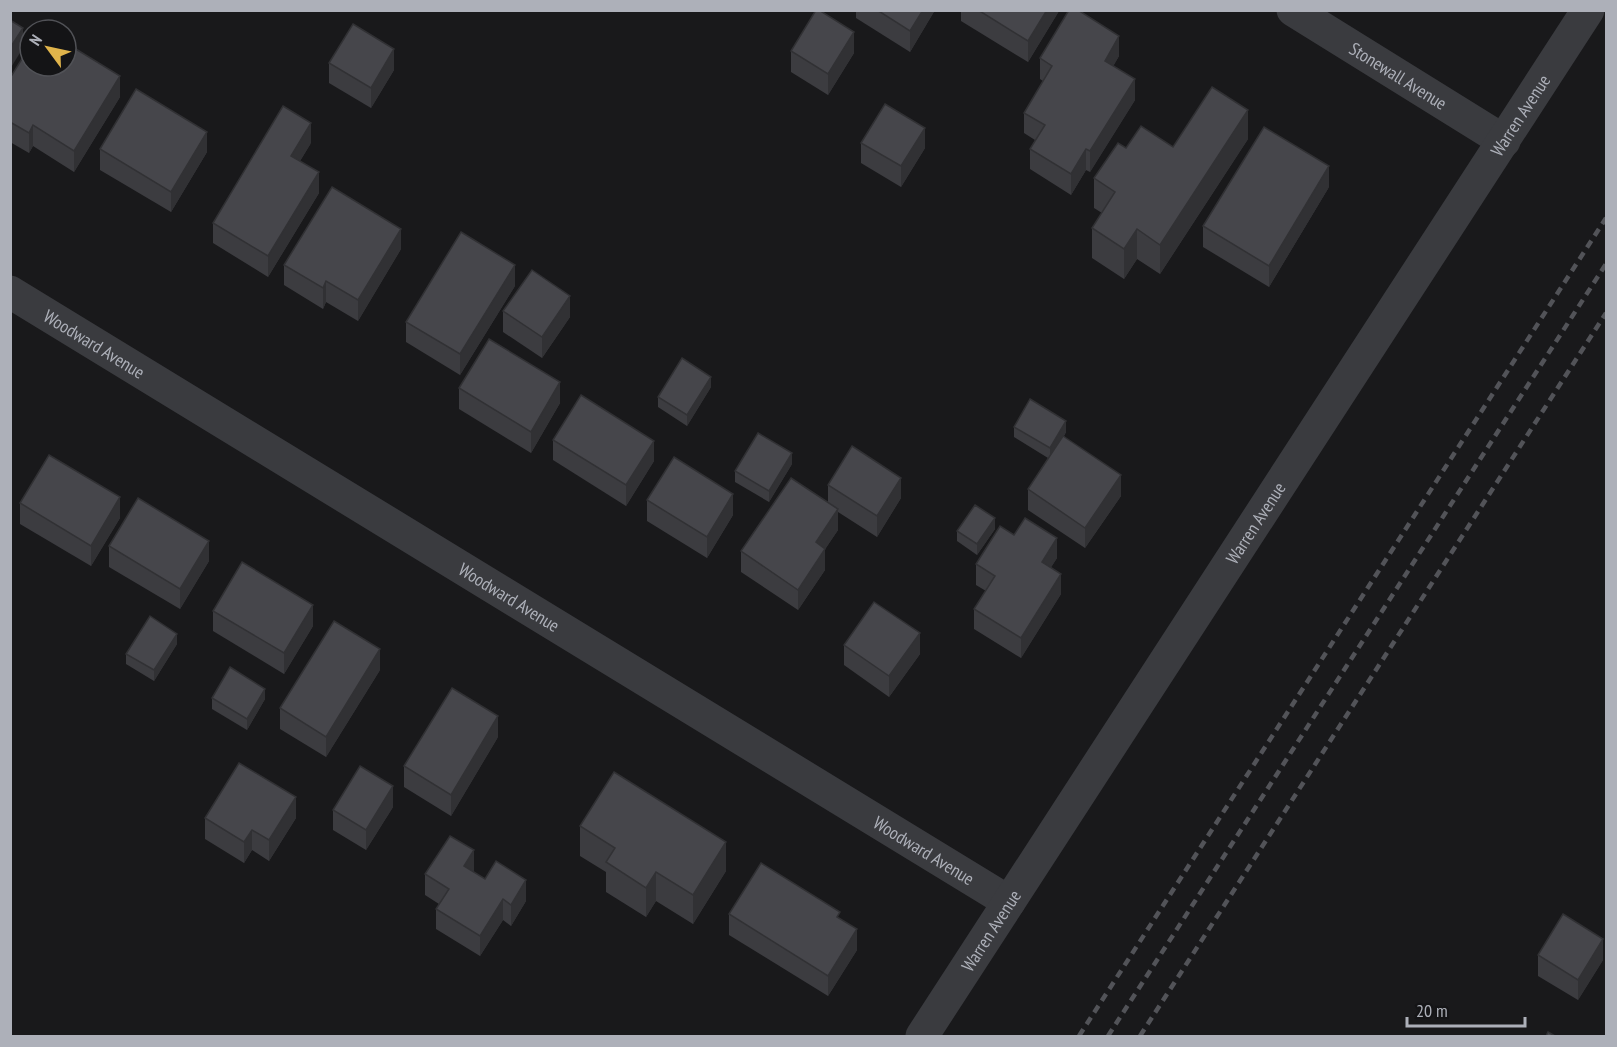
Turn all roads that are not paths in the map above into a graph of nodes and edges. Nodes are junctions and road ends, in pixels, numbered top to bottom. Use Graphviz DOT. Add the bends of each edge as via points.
graph roads {
  1 [pos="1293,10"];
  2 [pos="1588,10"];
  3 [pos="1504,141"];
  4 [pos="10,292"];
  5 [pos="1009,902"];
  6 [pos="922,1036"];
  1 -- 3 [label="street, Stonewall Avenue"];
  2 -- 3 [label="street, Warren Avenue"];
  3 -- 5 [label="street, Warren Avenue"];
  4 -- 5 [label="street, Woodward Avenue"];
  5 -- 6 [label="street, Warren Avenue"];
}
